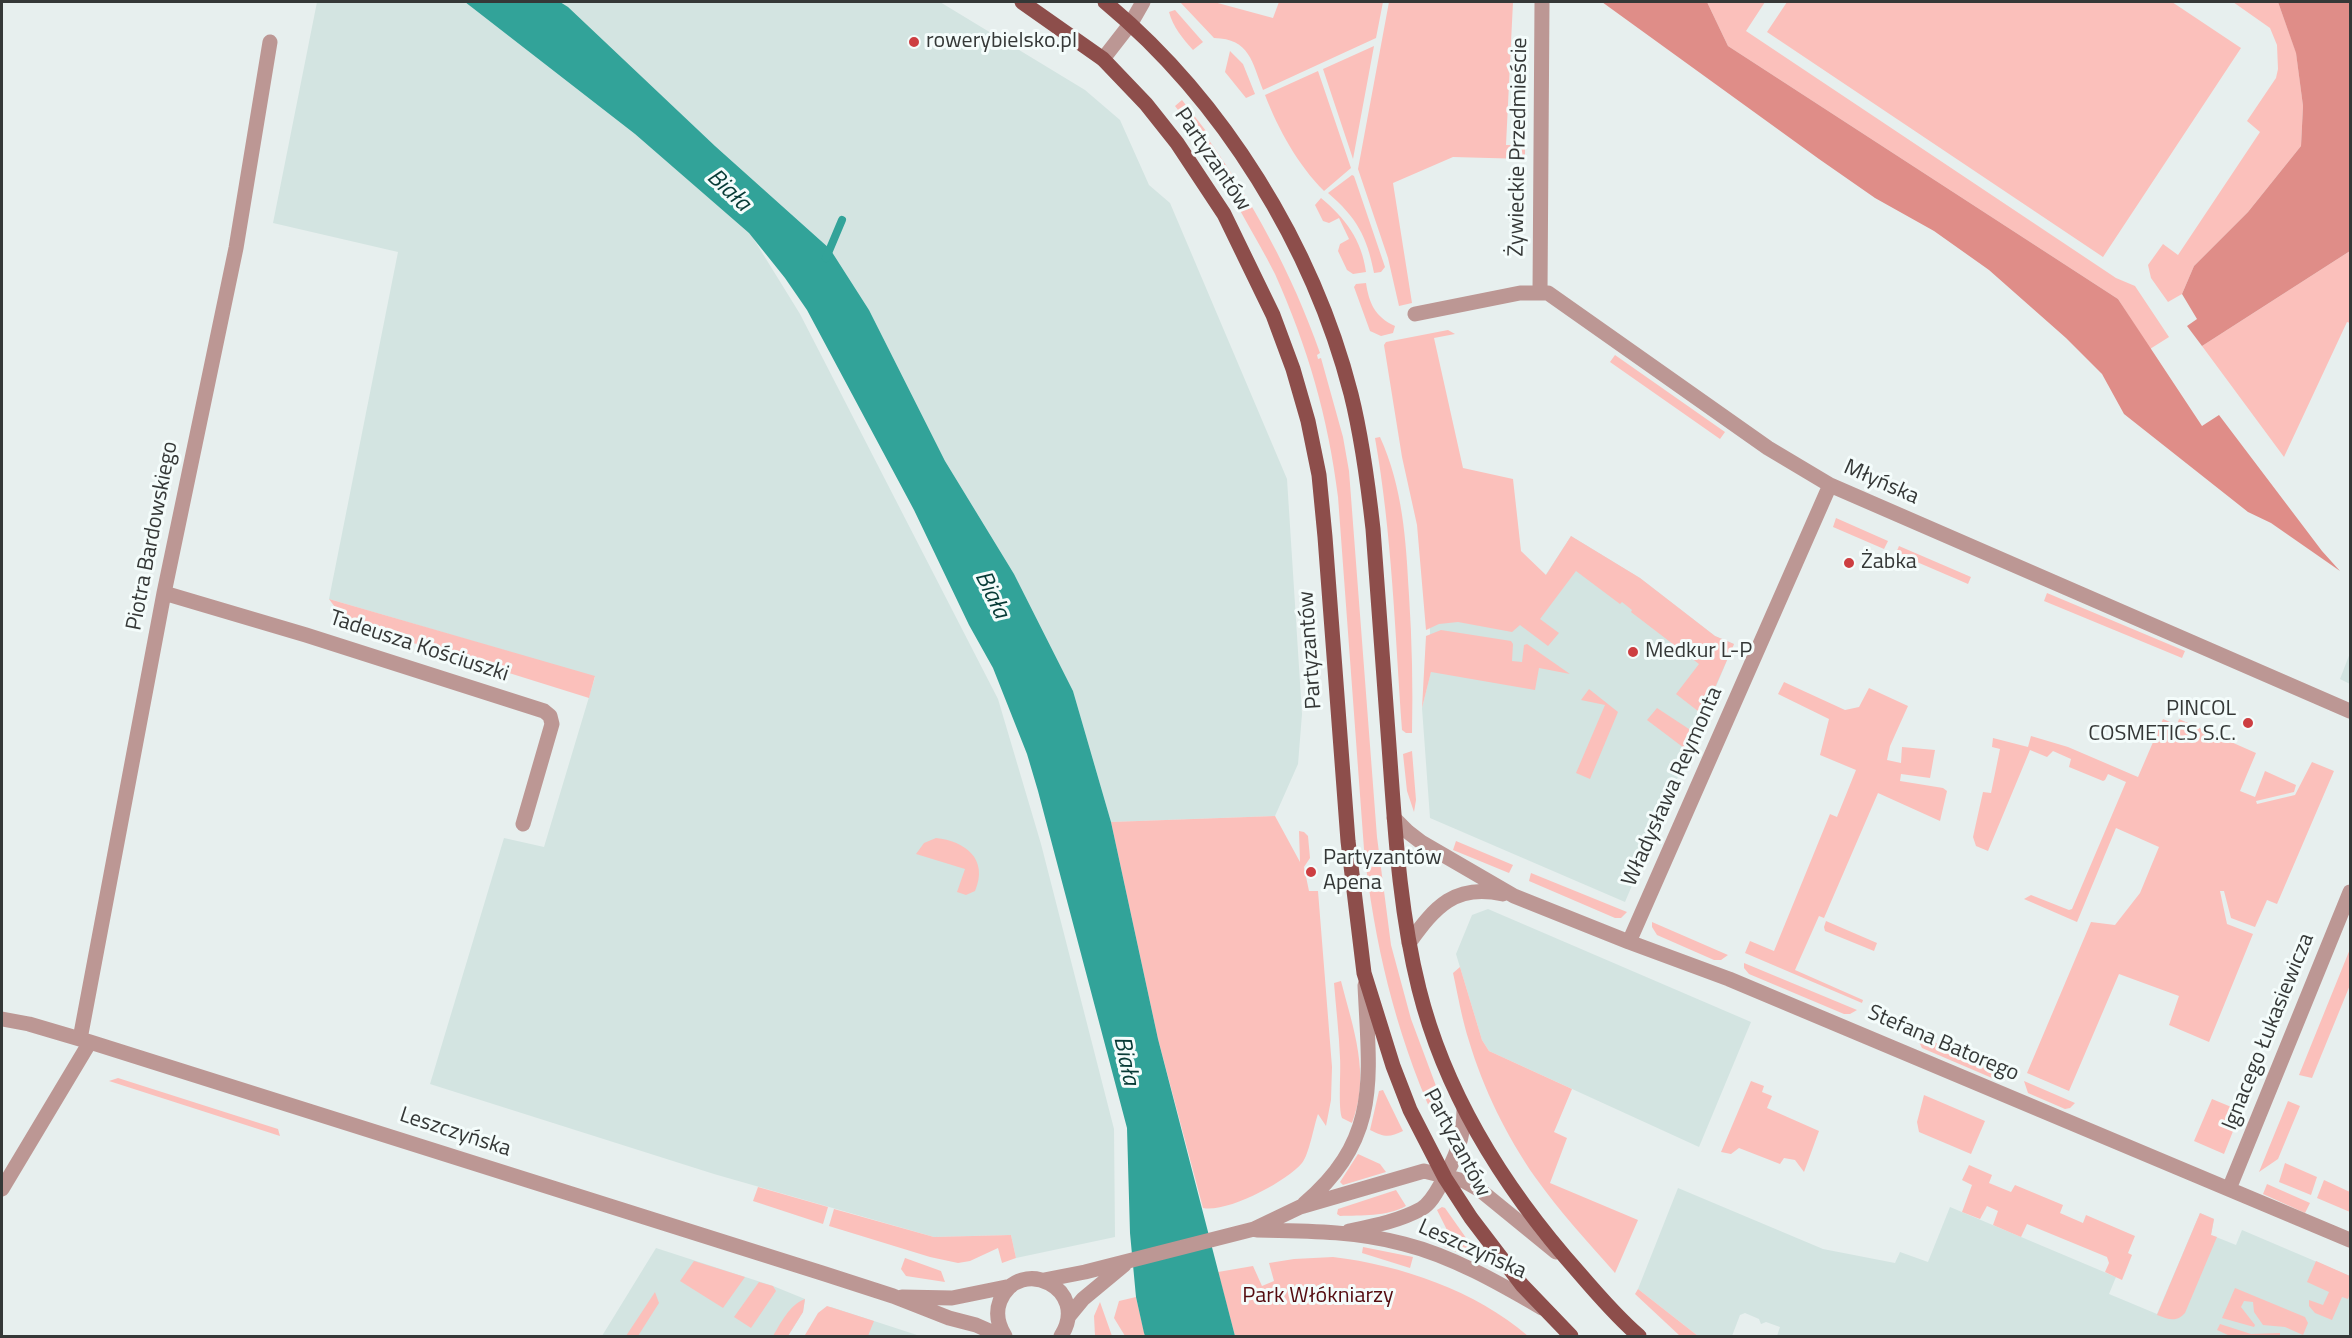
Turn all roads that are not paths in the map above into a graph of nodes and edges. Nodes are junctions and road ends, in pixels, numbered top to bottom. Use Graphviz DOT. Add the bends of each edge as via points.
graph roads {
  1 [pos="1022,2"];
  2 [pos="1105,2"];
  3 [pos="1143,2"];
  4 [pos="1542,2"];
  5 [pos="1131,23"];
  6 [pos="270,42"];
  7 [pos="1103,59"];
  8 [pos="1540,292"];
  9 [pos="1415,314"];
  10 [pos="1830,485"];
  11 [pos="164,593"];
  12 [pos="2350,711"];
  13 [pos="1394,818"];
  14 [pos="523,824"];
  15 [pos="2350,892"];
  16 [pos="1514,896"];
  17 [pos="1629,942"];
  18 [pos="1409,943"];
  19 [pos="1364,973"];
  20 [pos="2,1019"];
  21 [pos="85,1040"];
  22 [pos="1464,1110"];
  23 [pos="1445,1178"];
  24 [pos="2,1189"];
  25 [pos="2229,1189"];
  26 [pos="1300,1207"];
  27 [pos="1254,1229"];
  28 [pos="1343,1233"];
  29 [pos="2350,1240"];
  30 [pos="1129,1261"];
  31 [pos="1570,1263"];
  32 [pos="1044,1280"];
  33 [pos="1011,1286"];
  34 [pos="893,1296"];
  35 [pos="1544,1310"];
  36 [pos="1068,1329"];
  37 [pos="1003,1336"];
  38 [pos="1571,1336"];
  39 [pos="1639,1336"];
  1 -- 7 [label="main road, Partyzantów"];
  2 -- 5 [label="main road, Partyzantów"];
  3 -- 5 [label="street"];
  4 -- 8 [label="street, Żywieckie Przedmieście"];
  5 -- 7 [label="street"];
  5 -- 13 [label="main road, Partyzantów" via="1182,78 1256,177 1296,248 1337,348 1360,438 1373,529"];
  6 -- 11 [label="street, Piotra Bardowskiego" via="236,248"];
  7 -- 19 [label="main road, Partyzantów" via="1170,135 1224,214 1273,315 1308,421 1319,475 1348,841"];
  8 -- 9 [label="street"];
  8 -- 10 [label="street, Młyńska" via="1554,296 1758,441"];
  10 -- 12 [label="street, Młyńska"];
  10 -- 17 [label="street, Władysława Reymonta"];
  11 -- 14 [label="street, Tadeusza Kościuszki" via="544,711 552,724"];
  11 -- 21 [label="street, Piotra Bardowskiego"];
  13 -- 16 [label="street, Stefana Batorego" via="1421,842"];
  13 -- 18 [label="main road, Partyzantów"];
  15 -- 25 [label="street, Ignacego Łukasiewicza"];
  16 -- 17 [label="street, Stefana Batorego"];
  16 -- 18 [label="street, Stefana Batorego" via="1479,890 1457,895 1430,916"];
  17 -- 25 [label="street, Stefana Batorego" via="1729,979"];
  18 -- 22 [label="main road, Partyzantów" via="1419,991"];
  19 -- 23 [label="main road, Partyzantów" via="1410,1110"];
  19 -- 26 [label="street, Leszczyńska" via="1369,1075 1366,1107 1342,1165"];
  20 -- 21 [label="street, Leszczyńska"];
  21 -- 24 [label="street"];
  21 -- 34 [label="street, Leszczyńska"];
  22 -- 23 [label="street, Leszczyńska" via="1460,1145"];
  22 -- 31 [label="main road, Partyzantów" via="1509,1187"];
  23 -- 26 [label="street, Leszczyńska" via="1424,1172"];
  23 -- 28 [label="street, Leszczyńska" via="1422,1209 1390,1222"];
  23 -- 31 [label="street" via="1464,1181 1480,1190"];
  23 -- 35 [label="main road, Partyzantów" via="1478,1228"];
  25 -- 29 [label="street, Stefana Batorego"];
  26 -- 27 [label="street, Leszczyńska"];
  27 -- 28 [label="street, Leszczyńska"];
  27 -- 30 [label="street, Leszczyńska"];
  28 -- 35 [label="street, Leszczyńska" via="1428,1251 1485,1276"];
  30 -- 32 [label="street, Leszczyńska"];
  30 -- 36 [label="street, Leszczyńska" via="1083,1299"];
  31 -- 39 [label="main road, Partyzantów"];
  32 -- 33 [label="street, Leszczyńska" via="1033,1278"];
  32 -- 36 [label="street" via="1063,1294"];
  33 -- 34 [label="street, Leszczyńska" via="952,1298"];
  33 -- 37 [label="street" via="998,1306"];
  34 -- 37 [label="street, Leszczyńska"];
  35 -- 38 [label="main road, Partyzantów"];
}
